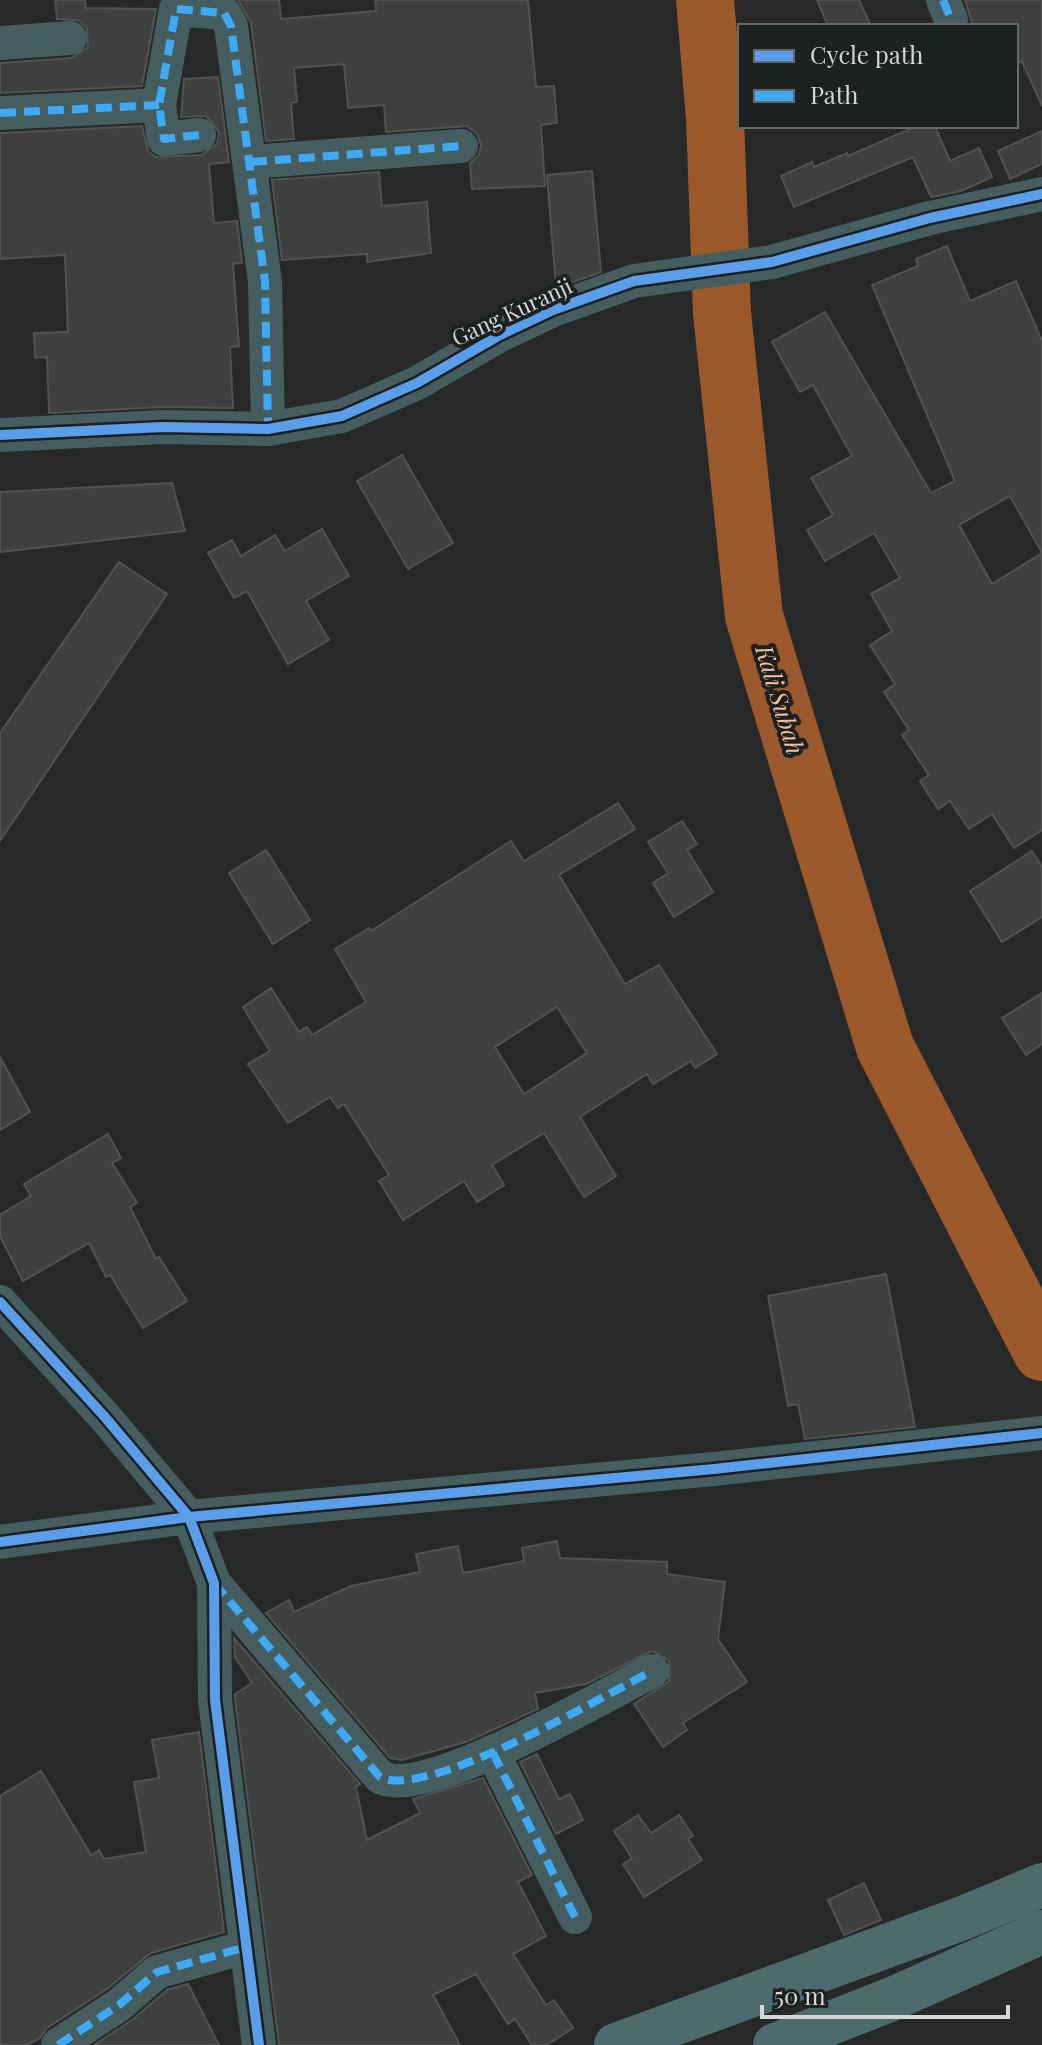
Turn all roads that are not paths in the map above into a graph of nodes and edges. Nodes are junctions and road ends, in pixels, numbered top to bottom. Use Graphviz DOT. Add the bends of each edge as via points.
graph roads {
  1 [pos="70,38"];
  2 [pos="0,43"];
  3 [pos="159,105"];
  4 [pos="0,113"];
  5 [pos="199,135"];
  6 [pos="461,146"];
  7 [pos="251,162"];
  8 [pos="1042,194"];
  9 [pos="268,429"];
  10 [pos="0,435"];
  11 [pos="0,1302"];
  12 [pos="1042,1433"];
  13 [pos="189,1517"];
  14 [pos="0,1542"];
  15 [pos="214,1583"];
  16 [pos="652,1671"];
  17 [pos="493,1753"];
  18 [pos="1042,1885"];
  19 [pos="575,1917"];
  20 [pos="1042,1932"];
  21 [pos="246,1947"];
  22 [pos="791,2042"];
  23 [pos="58,2045"];
  24 [pos="259,2045"];
  25 [pos="616,2045"];
  1 -- 2 [label="street"];
  3 -- 4 [label="street"];
  3 -- 5 [label="street" via="164,139"];
  3 -- 7 [label="street" via="176,9 224,13 231,26"];
  6 -- 7 [label="street"];
  7 -- 9 [label="street" via="265,282"];
  8 -- 9 [label="street, Gang Kuranji" via="930,218 772,262 634,281 553,310 417,383 342,416"];
  9 -- 10 [label="street, Gang Kuranji" via="163,427"];
  11 -- 13 [label="street"];
  12 -- 13 [label="street"];
  13 -- 14 [label="street"];
  13 -- 15 [label="street"];
  15 -- 17 [label="street" via="380,1777 398,1783"];
  15 -- 21 [label="street" via="215,1700"];
  16 -- 17 [label="street"];
  17 -- 19 [label="street"];
  18 -- 25 [label="highway"];
  20 -- 22 [label="highway"];
  21 -- 23 [label="street" via="157,1972 119,2005"];
  21 -- 24 [label="street"];
}
